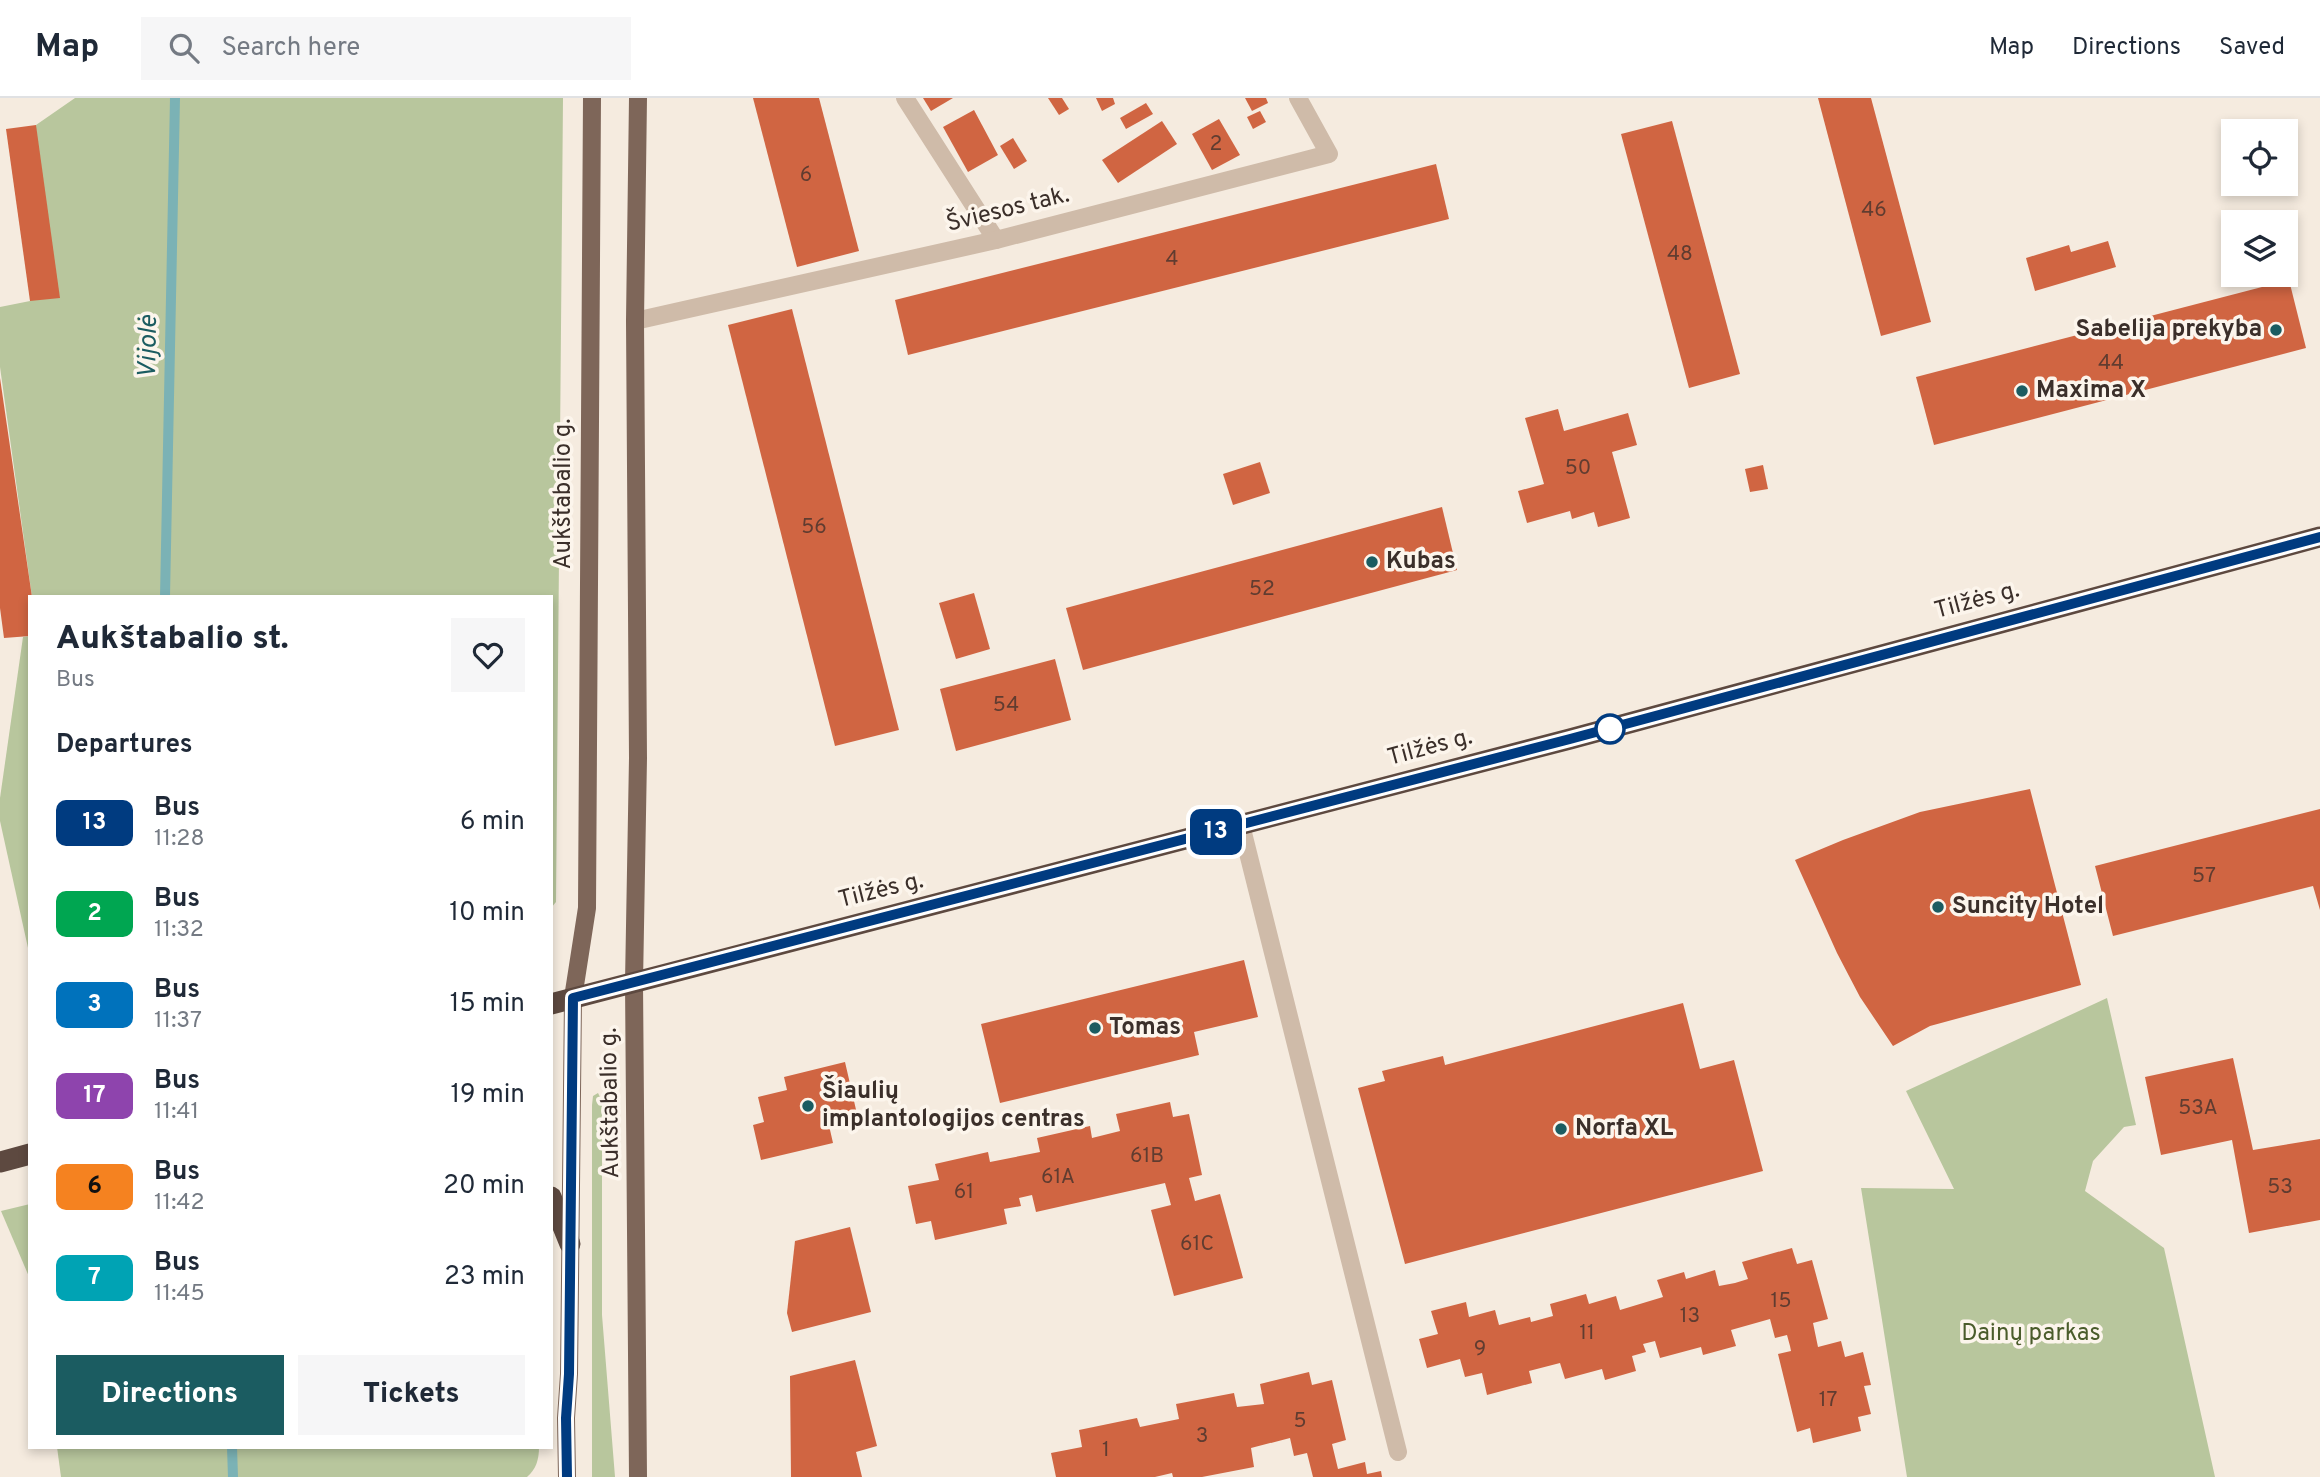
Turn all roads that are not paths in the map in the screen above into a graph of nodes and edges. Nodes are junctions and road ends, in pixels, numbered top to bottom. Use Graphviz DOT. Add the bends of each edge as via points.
graph roads {
  1 [pos="592,98"];
  2 [pos="638,98"];
  3 [pos="905,98"];
  4 [pos="1298,98"];
  5 [pos="996,240"];
  6 [pos="635,321"];
  7 [pos="2320,537"];
  8 [pos="1241,825"];
  9 [pos="634,982"];
  10 [pos="573,998"];
  11 [pos="553,1003"];
  12 [pos="28,1154"];
  13 [pos="0,1162"];
  14 [pos="553,1202"];
  15 [pos="570,1244"];
  16 [pos="1398,1452"];
  17 [pos="567,1477"];
  18 [pos="638,1477"];
  1 -- 10 [label="main road, Aukštabalio g." via="587,908"];
  2 -- 6 [label="main road, Aukštabalio g."];
  3 -- 5 [label="street"];
  4 -- 5 [label="street, Šviesos tak." via="1329,154"];
  5 -- 6 [label="street, Šviesos tak."];
  6 -- 9 [label="main road, Aukštabalio g." via="638,758"];
  7 -- 8 [label="highway, Tilžės g."];
  8 -- 9 [label="highway, Tilžės g."];
  8 -- 16 [label="street"];
  9 -- 10 [label="highway, Tilžės g."];
  9 -- 18 [label="main road, Aukštabalio g."];
  10 -- 11 [label="highway, Tilžės g."];
  10 -- 15 [label="main road, Aukštabalio g."];
  12 -- 13 [label="highway"];
  14 -- 15 [label="highway"];
  15 -- 17 [label="main road, Aukštabalio g."];
}
